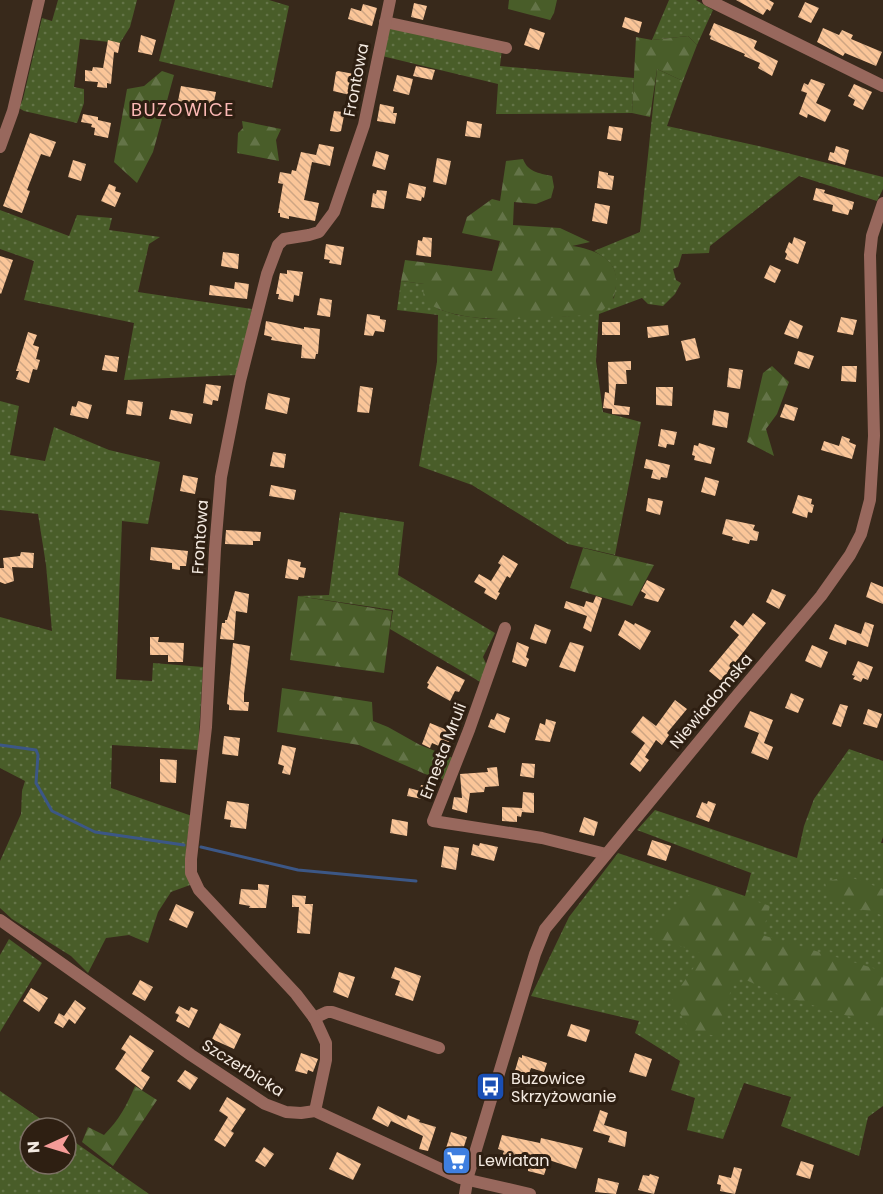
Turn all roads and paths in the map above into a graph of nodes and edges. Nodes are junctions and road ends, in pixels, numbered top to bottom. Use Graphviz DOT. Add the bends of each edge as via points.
graph roads {
  1 [pos="39,0"];
  2 [pos="390,0"];
  3 [pos="708,0"];
  4 [pos="385,22"];
  5 [pos="506,48"];
  6 [pos="883,86"];
  7 [pos="0,147"];
  8 [pos="883,203"];
  9 [pos="873,357"];
  10 [pos="883,368"];
  11 [pos="505,628"];
  12 [pos="606,854"];
  13 [pos="0,920"];
  14 [pos="314,1018"];
  15 [pos="439,1047"];
  16 [pos="315,1111"];
  17 [pos="468,1180"];
  18 [pos="465,1194"];
  19 [pos="530,1194"];
  1 -- 7 [label="street" via="13,111"];
  2 -- 4 [label="street, Frontowa"];
  3 -- 6 [label="street"];
  4 -- 5 [label="street"];
  4 -- 14 [label="street, Frontowa" via="364,125 334,212 319,232 284,239 278,245 240,381 221,477 206,727 191,859 191,873 199,890"];
  8 -- 9 [label="street, Niewiadomska" via="870,255"];
  9 -- 10 [label="street"];
  9 -- 12 [label="street, Niewiadomska" via="870,500 861,534 850,555 821,596"];
  11 -- 12 [label="street, Ernesta Mruli" via="433,821 542,838"];
  12 -- 17 [label="street, Niewiadomska" via="550,921 541,938"];
  13 -- 16 [label="street, Szczerbicka" via="274,1109"];
  14 -- 15 [label="street" via="332,1012"];
  14 -- 16 [label="street, Frontowa" via="326,1043"];
  16 -- 17 [label="street, Szczerbicka"];
  17 -- 18 [label="street, Niewiadomska"];
  17 -- 19 [label="street, Szczerbicka"];
}
